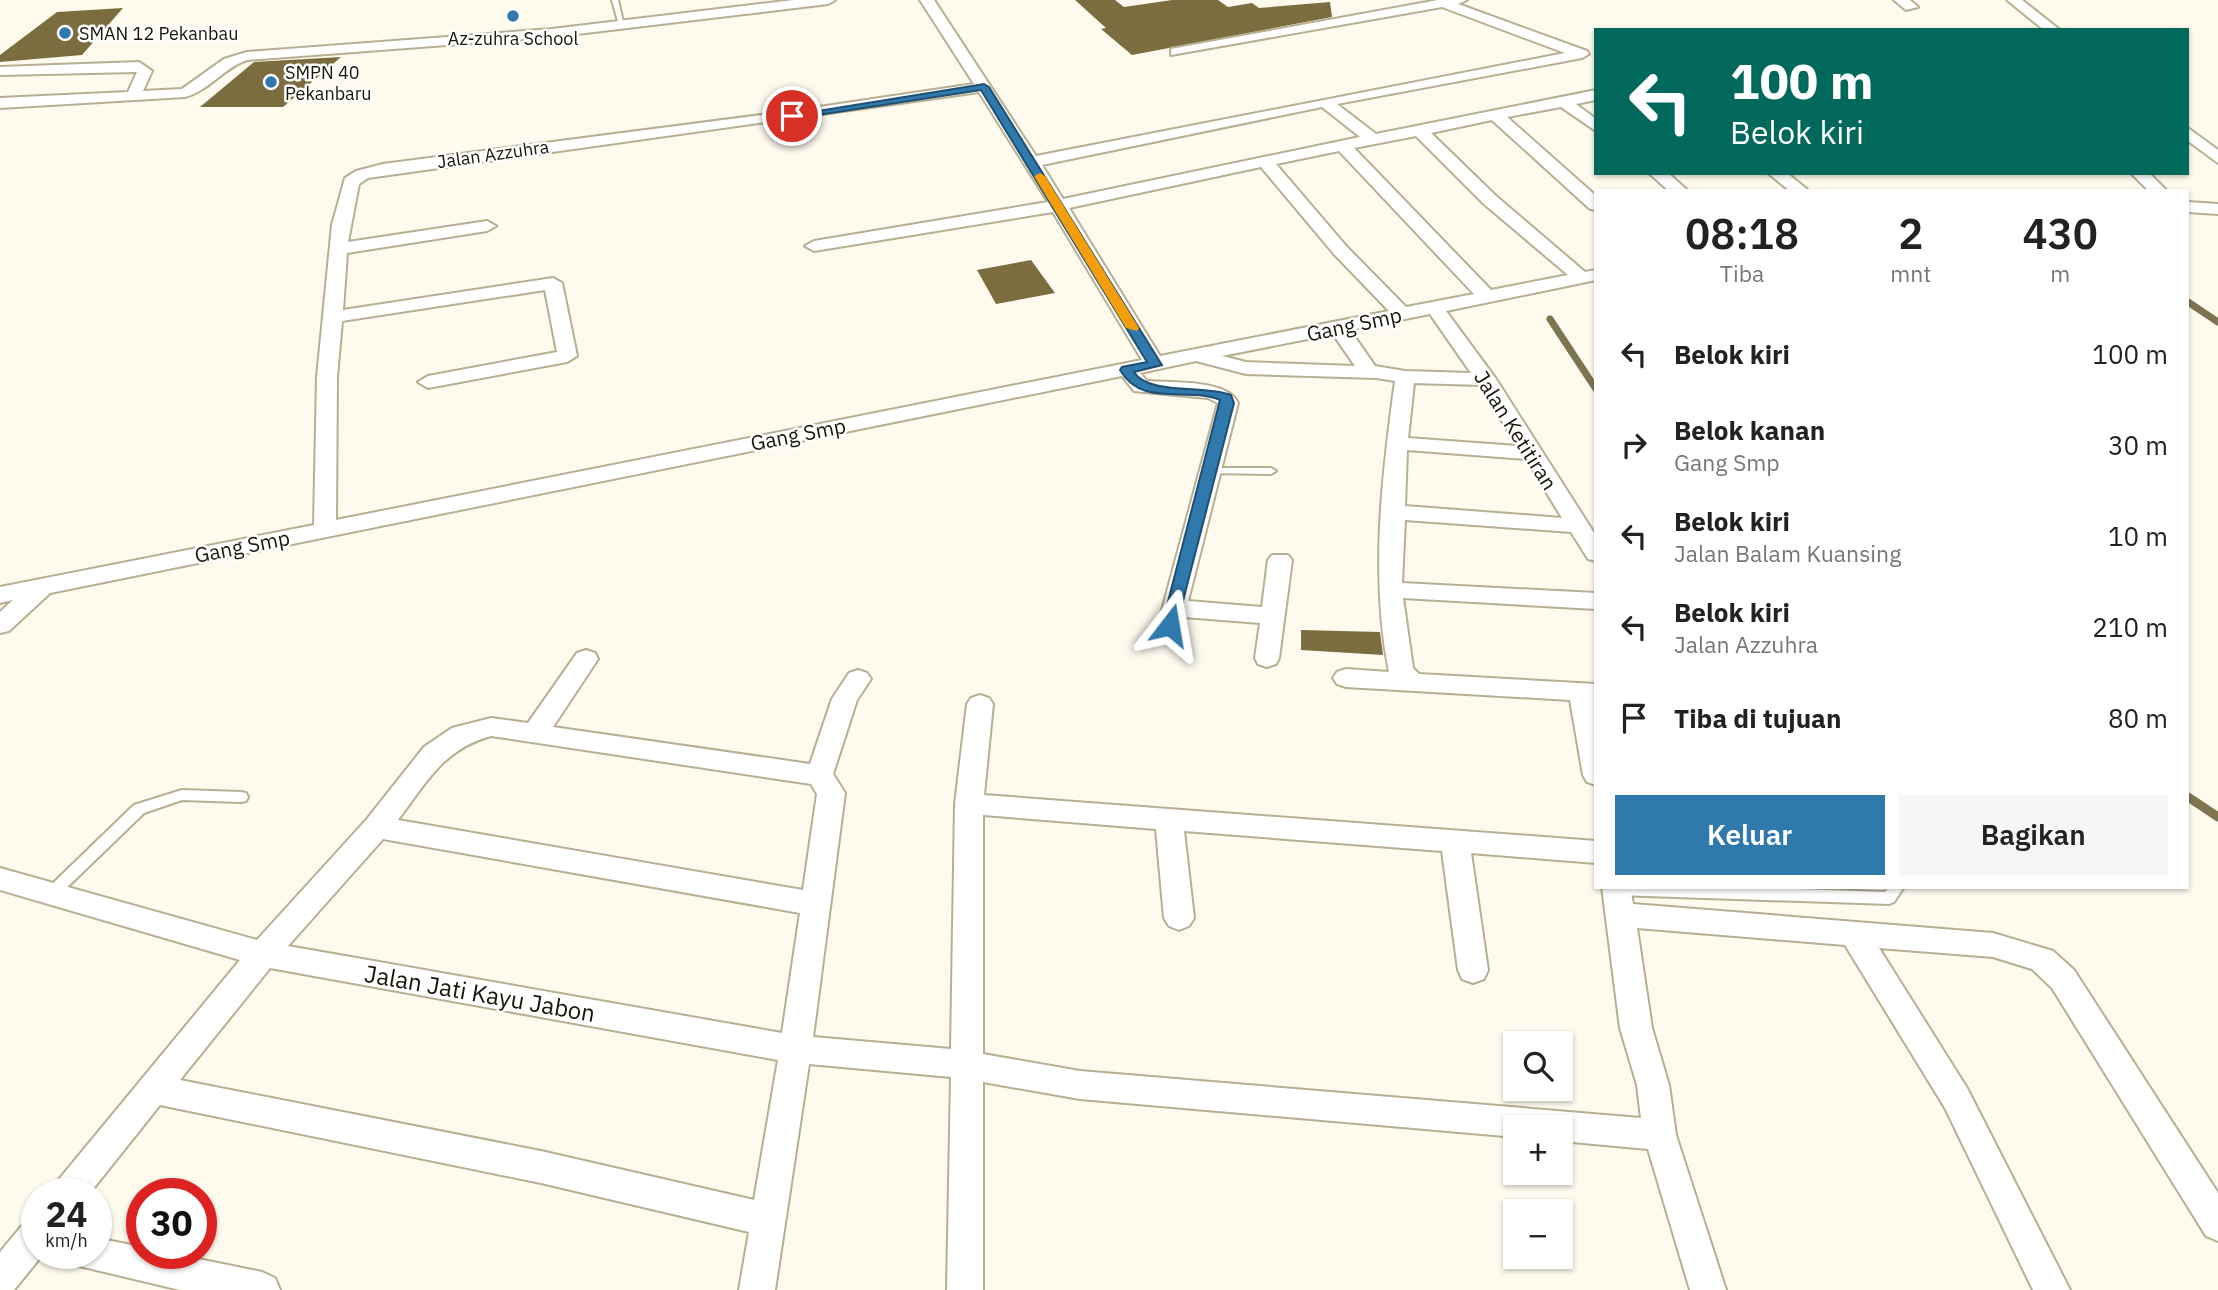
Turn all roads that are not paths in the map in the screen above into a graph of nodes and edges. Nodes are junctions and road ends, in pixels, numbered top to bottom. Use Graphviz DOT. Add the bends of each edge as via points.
graph roads {
  1 [pos="615,0"];
  2 [pos="828,0"];
  3 [pos="927,0"];
  4 [pos="1460,0"];
  5 [pos="2014,0"];
  6 [pos="1437,1"];
  7 [pos="622,25"];
  8 [pos="2050,28"];
  9 [pos="1176,52"];
  10 [pos="1589,57"];
  11 [pos="0,71"];
  12 [pos="984,87"];
  13 [pos="1594,95"];
  14 [pos="133,97"];
  15 [pos="1325,102"];
  16 [pos="1564,102"];
  17 [pos="0,103"];
  18 [pos="1494,115"];
  19 [pos="1594,124"];
  20 [pos="1419,130"];
  21 [pos="2189,134"];
  22 [pos="1373,140"];
  23 [pos="1342,145"];
  24 [pos="2218,158"];
  25 [pos="1265,161"];
  26 [pos="1032,162"];
  27 [pos="1659,175"];
  28 [pos="1779,175"];
  29 [pos="2141,175"];
  30 [pos="1677,189"];
  31 [pos="1798,189"];
  32 [pos="2157,189"];
  33 [pos="1594,203"];
  34 [pos="1056,206"];
  35 [pos="2189,207"];
  36 [pos="2218,209"];
  37 [pos="487,226"];
  38 [pos="814,246"];
  39 [pos="339,249"];
  40 [pos="1589,276"];
  41 [pos="1487,297"];
  42 [pos="1434,307"];
  43 [pos="1402,314"];
  44 [pos="333,317"];
  45 [pos="1338,327"];
  46 [pos="1198,355"];
  47 [pos="1155,365"];
  48 [pos="1126,370"];
  49 [pos="1373,373"];
  50 [pos="1405,377"];
  51 [pos="1486,379"];
  52 [pos="428,382"];
  53 [pos="1397,443"];
  54 [pos="1530,453"];
  55 [pos="1209,471"];
  56 [pos="1271,471"];
  57 [pos="1394,512"];
  58 [pos="1578,526"];
  59 [pos="325,530"];
  60 [pos="1594,551"];
  61 [pos="1280,560"];
  62 [pos="41,587"];
  63 [pos="1390,590"];
  64 [pos="0,596"];
  65 [pos="1594,601"];
  66 [pos="1272,616"];
  67 [pos="0,625"];
  68 [pos="1267,658"];
  69 [pos="586,659"];
  70 [pos="1346,678"];
  71 [pos="858,679"];
  72 [pos="1412,682"];
  73 [pos="1589,692"];
  74 [pos="980,704"];
  75 [pos="534,735"];
  76 [pos="1594,751"];
  77 [pos="819,775"];
  78 [pos="241,797"];
  79 [pos="969,804"];
  80 [pos="1169,820"];
  81 [pos="377,827"];
  82 [pos="1455,842"];
  83 [pos="1594,852"];
  84 [pos="0,878"];
  85 [pos="1896,889"];
  86 [pos="51,894"];
  87 [pos="1617,897"];
  88 [pos="815,904"];
  89 [pos="1179,918"];
  90 [pos="1854,934"];
  91 [pos="263,954"];
  92 [pos="1473,970"];
  93 [pos="795,1049"];
  94 [pos="968,1065"];
  95 [pos="150,1089"];
  96 [pos="1660,1135"];
  97 [pos="80,1178"];
  98 [pos="768,1220"];
  99 [pos="2218,1224"];
  100 [pos="21,1255"];
  101 [pos="112,1261"];
  102 [pos="0,1280"];
  103 [pos="176,1281"];
  104 [pos="262,1290"];
  105 [pos="757,1290"];
  106 [pos="965,1290"];
  107 [pos="1708,1290"];
  108 [pos="2052,1290"];
  1 -- 7 [label="lane"];
  2 -- 7 [label="street"];
  3 -- 12 [label="street"];
  4 -- 6 [label="street"];
  5 -- 8 [label="street"];
  6 -- 9 [label="street"];
  6 -- 10 [label="street"];
  7 -- 14 [label="street" via="239,57 189,91"];
  10 -- 15 [label="street"];
  11 -- 14 [label="street" via="139,66 145,71"];
  12 -- 26 [label="street"];
  12 -- 39 [label="street, Jalan Azzuhra" via="371,172 355,178 347,188"];
  13 -- 16 [label="street"];
  14 -- 17 [label="street"];
  15 -- 22 [label="street"];
  15 -- 26 [label="street"];
  16 -- 18 [label="street"];
  16 -- 19 [label="street"];
  18 -- 20 [label="street"];
  18 -- 33 [label="street"];
  20 -- 22 [label="street"];
  20 -- 40 [label="street" via="1490,200"];
  21 -- 24 [label="street"];
  22 -- 23 [label="street"];
  23 -- 25 [label="street"];
  23 -- 41 [label="street"];
  25 -- 34 [label="street"];
  25 -- 43 [label="street"];
  26 -- 34 [label="street"];
  27 -- 30 [label="street"];
  28 -- 31 [label="street"];
  29 -- 32 [label="street"];
  34 -- 38 [label="street"];
  34 -- 47 [label="street"];
  35 -- 36 [label="street"];
  37 -- 39 [label="street"];
  39 -- 44 [label="street, Jalan Azzuhra"];
  40 -- 41 [label="street, Gang Smp"];
  41 -- 42 [label="street, Gang Smp"];
  42 -- 43 [label="street, Gang Smp"];
  42 -- 51 [label="street, Jalan Ketitiran"];
  43 -- 45 [label="street, Gang Smp"];
  44 -- 52 [label="street" via="553,283 567,356"];
  44 -- 59 [label="street, Jalan Azzuhra" via="327,377"];
  45 -- 46 [label="street, Gang Smp"];
  45 -- 49 [label="street" via="1364,368"];
  46 -- 47 [label="street, Gang Smp"];
  46 -- 49 [label="street" via="1246,368"];
  47 -- 48 [label="street, Gang Smp"];
  48 -- 55 [label="street" via="1140,387 1212,392 1226,398"];
  48 -- 59 [label="street, Gang Smp"];
  49 -- 50 [label="street"];
  50 -- 51 [label="street"];
  50 -- 53 [label="street"];
  51 -- 54 [label="street, Jalan Ketitiran"];
  53 -- 54 [label="street"];
  53 -- 57 [label="street"];
  54 -- 58 [label="street, Jalan Ketitiran"];
  55 -- 56 [label="lane"];
  55 -- 66 [label="street" via="1172,616"];
  57 -- 58 [label="street"];
  57 -- 63 [label="street"];
  58 -- 60 [label="street, Jalan Ketitiran"];
  59 -- 62 [label="street, Gang Smp"];
  61 -- 66 [label="street"];
  62 -- 64 [label="street, Gang Smp"];
  62 -- 67 [label="street"];
  63 -- 65 [label="street"];
  63 -- 72 [label="street" via="1401,671"];
  66 -- 68 [label="street"];
  69 -- 75 [label="street"];
  70 -- 72 [label="street"];
  71 -- 77 [label="street" via="845,699"];
  72 -- 73 [label="street"];
  73 -- 76 [label="street"];
  74 -- 79 [label="street"];
  75 -- 77 [label="street"];
  75 -- 81 [label="street" via="491,727 461,735 433,754"];
  77 -- 88 [label="street" via="831,793"];
  78 -- 86 [label="lane" via="182,795 139,809"];
  79 -- 80 [label="street"];
  79 -- 94 [label="street"];
  80 -- 82 [label="street"];
  80 -- 89 [label="street"];
  81 -- 88 [label="street"];
  81 -- 91 [label="street"];
  82 -- 83 [label="street"];
  82 -- 92 [label="street"];
  84 -- 86 [label="street, Jalan Jati Kayu Jabon"];
  85 -- 87 [label="lane" via="1889,898"];
  86 -- 91 [label="street, Jalan Jati Kayu Jabon"];
  87 -- 90 [label="street"];
  87 -- 96 [label="street" via="1636,1028 1653,1086"];
  88 -- 93 [label="street"];
  90 -- 99 [label="street" via="1993,945 2042,960 2063,979"];
  90 -- 108 [label="street" via="1956,1098"];
  91 -- 93 [label="street, Jalan Jati Kayu Jabon"];
  91 -- 95 [label="street"];
  93 -- 94 [label="street, Jalan Jati Kayu Jabon"];
  93 -- 98 [label="street"];
  94 -- 96 [label="street, Jalan Jati Kayu Jabon" via="1080,1085"];
  94 -- 106 [label="street"];
  95 -- 97 [label="street"];
  95 -- 98 [label="street" via="541,1167"];
  96 -- 107 [label="street"];
  98 -- 105 [label="street"];
  100 -- 102 [label="street"];
  101 -- 103 [label="street"];
  103 -- 104 [label="street"];
}
